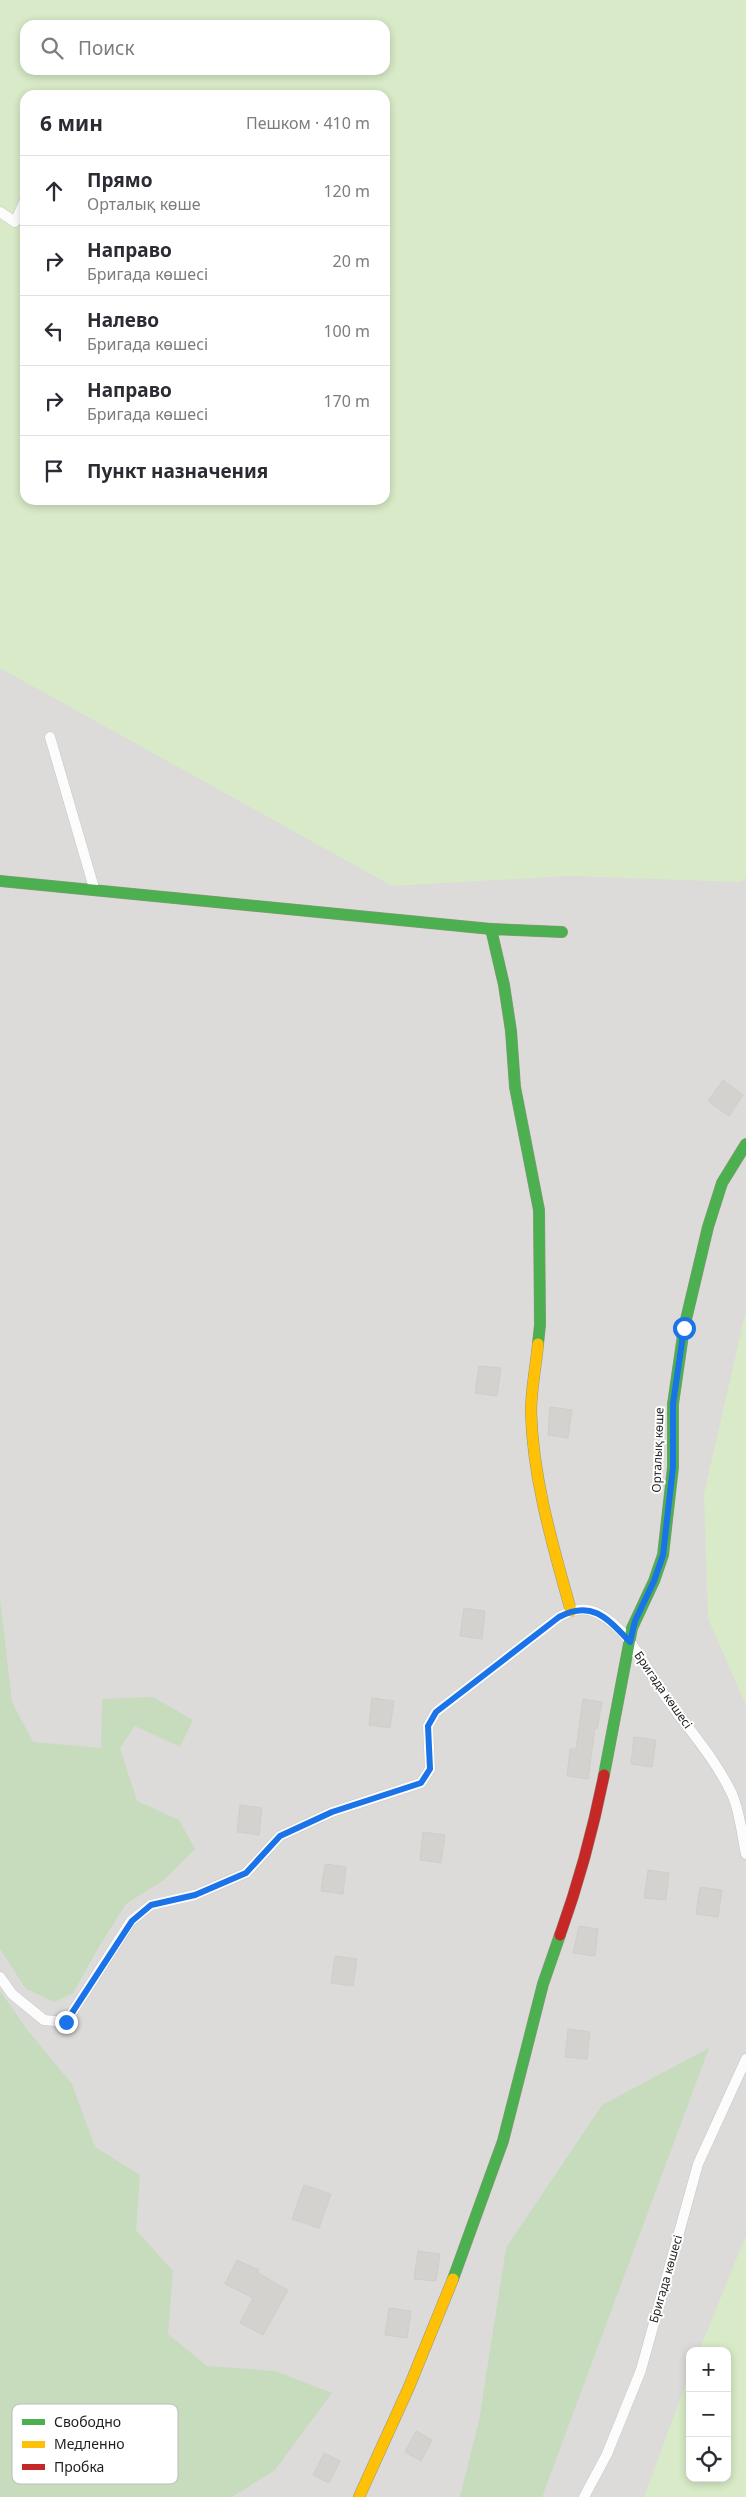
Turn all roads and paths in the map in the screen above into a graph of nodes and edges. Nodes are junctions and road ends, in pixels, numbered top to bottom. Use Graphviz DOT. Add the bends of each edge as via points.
graph roads {
  1 [pos="20,211"];
  2 [pos="0,212"];
  3 [pos="50,737"];
  4 [pos="0,881"];
  5 [pos="95,891"];
  6 [pos="491,929"];
  7 [pos="562,932"];
  8 [pos="746,1144"];
  9 [pos="571,1611"];
  10 [pos="630,1642"];
  11 [pos="746,1854"];
  12 [pos="0,1977"];
  13 [pos="746,2059"];
  14 [pos="359,2497"];
  15 [pos="584,2497"];
  1 -- 2 [label="lane" via="15,222"];
  3 -- 5 [label="lane"];
  4 -- 5 [label="street"];
  5 -- 6 [label="street"];
  6 -- 7 [label="street"];
  6 -- 9 [label="street" via="506,994 515,1087 539,1210 540,1325 531,1410 534,1459"];
  8 -- 10 [label="street, Орталық көше" via="722,1183 684,1328 673,1404 673,1467 663,1555 635,1621"];
  9 -- 10 [label="lane, Бригада көшесі" via="585,1609 599,1614"];
  9 -- 12 [label="lane" via="436,1712 428,1726 430,1769 421,1783 332,1812 280,1836 246,1873 195,1895 151,1905 132,1921 66,2022 44,2020 12,1994"];
  10 -- 11 [label="lane, Бригада көшесі" via="706,1750 732,1796"];
  10 -- 14 [label="street, Орталық көше" via="592,1830 578,1885 543,1984 503,2141 438,2318"];
  13 -- 15 [label="lane, Бригада көшесі" via="698,2164 641,2370"];
}
